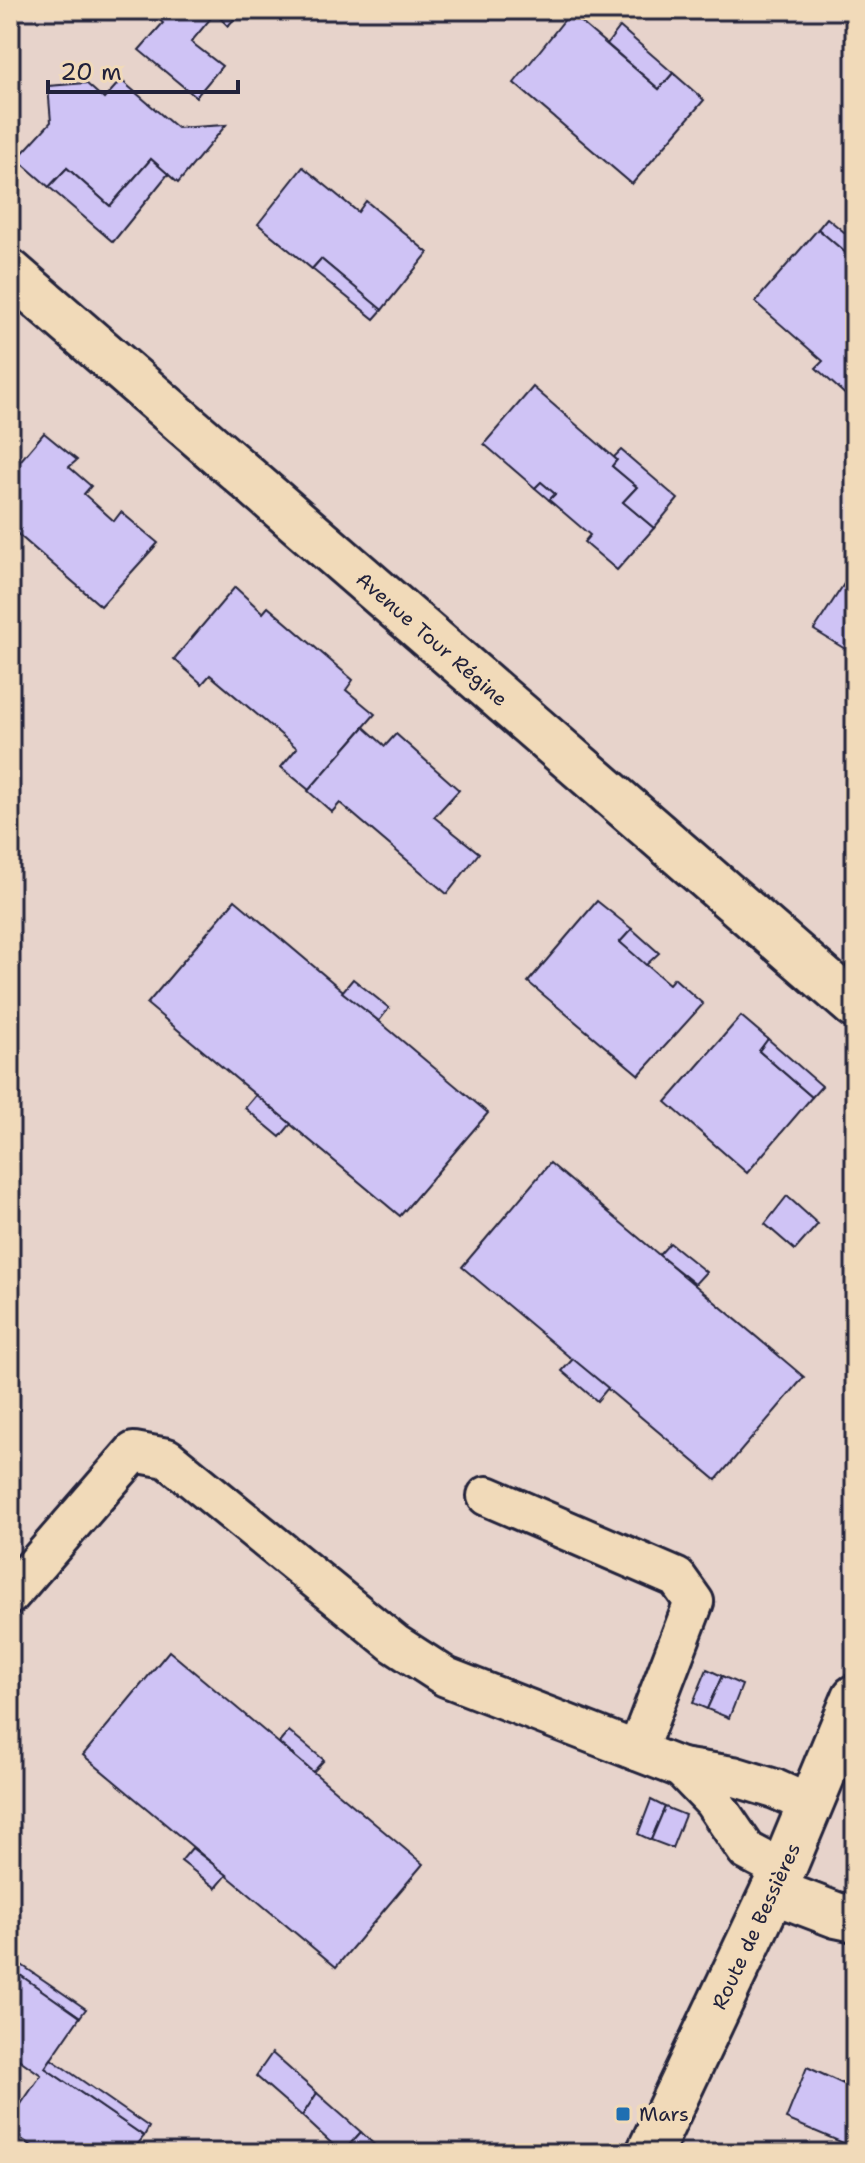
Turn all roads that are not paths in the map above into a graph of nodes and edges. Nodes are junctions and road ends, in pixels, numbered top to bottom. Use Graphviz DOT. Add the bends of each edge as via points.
graph roads {
  1 [pos="10,272"];
  2 [pos="855,1006"];
  3 [pos="487,1496"];
  4 [pos="10,1595"];
  5 [pos="855,1697"];
  6 [pos="637,1751"];
  7 [pos="681,1768"];
  8 [pos="811,1805"];
  9 [pos="778,1880"];
  10 [pos="855,1919"];
  11 [pos="649,2153"];
  1 -- 2 [label="street, Avenue Tour Régine"];
  3 -- 6 [label="lane" via="677,1578 694,1602"];
  4 -- 6 [label="lane" via="134,1452 167,1458 395,1644 446,1677"];
  5 -- 8 [label="street, Route de Bessières"];
  6 -- 7 [label="lane"];
  7 -- 8 [label="lane" via="733,1776"];
  7 -- 9 [label="lane" via="713,1801 747,1851"];
  8 -- 9 [label="street, Route de Bessières"];
  9 -- 10 [label="street" via="836,1915"];
  9 -- 11 [label="street, Route de Bessières"];
}
